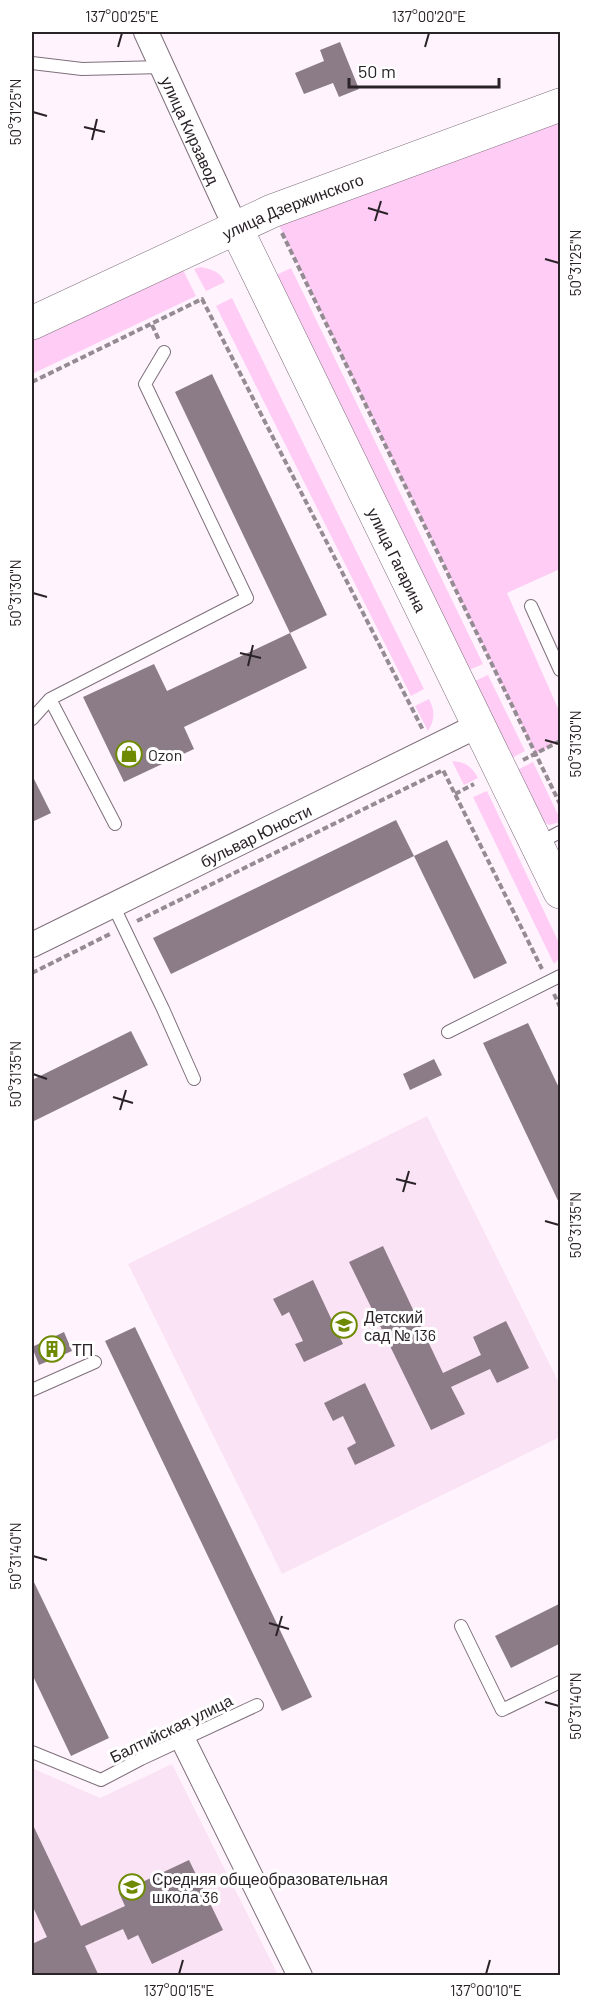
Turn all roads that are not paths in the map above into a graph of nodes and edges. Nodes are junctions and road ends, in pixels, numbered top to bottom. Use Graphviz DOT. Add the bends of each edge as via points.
graph roads {
  1 [pos="146,32"];
  2 [pos="32,63"];
  3 [pos="162,67"];
  4 [pos="561,105"];
  5 [pos="236,228"];
  6 [pos="32,323"];
  7 [pos="164,352"];
  8 [pos="531,606"];
  9 [pos="561,670"];
  10 [pos="50,699"];
  11 [pos="32,719"];
  12 [pos="479,726"];
  13 [pos="114,824"];
  14 [pos="549,838"];
  15 [pos="561,892"];
  16 [pos="113,905"];
  17 [pos="32,945"];
  18 [pos="561,976"];
  19 [pos="448,1032"];
  20 [pos="194,1079"];
  21 [pos="95,1362"];
  22 [pos="32,1390"];
  23 [pos="461,1626"];
  24 [pos="561,1682"];
  25 [pos="257,1705"];
  26 [pos="183,1740"];
  27 [pos="32,1752"];
  28 [pos="300,1976"];
  1 -- 3 [label="street, улица Кирзавод"];
  2 -- 3 [label="lane" via="82,69"];
  3 -- 5 [label="street, улица Кирзавод"];
  4 -- 5 [label="street, улица Дзержинского" via="272,211"];
  5 -- 6 [label="street, улица Дзержинского"];
  5 -- 12 [label="street, улица Гагарина"];
  7 -- 10 [label="lane" via="145,384 247,598"];
  8 -- 9 [label="lane"];
  10 -- 11 [label="lane"];
  10 -- 13 [label="lane"];
  12 -- 14 [label="street, улица Гагарина"];
  12 -- 16 [label="street, бульвар Юности"];
  14 -- 15 [label="street, улица Гагарина"];
  16 -- 17 [label="street, бульвар Юности"];
  16 -- 20 [label="lane"];
  18 -- 19 [label="lane"];
  21 -- 22 [label="lane"];
  23 -- 24 [label="lane" via="502,1710"];
  25 -- 26 [label="lane, Балтийская улица"];
  26 -- 27 [label="lane, Балтийская улица" via="101,1780"];
  26 -- 28 [label="street"];
}
